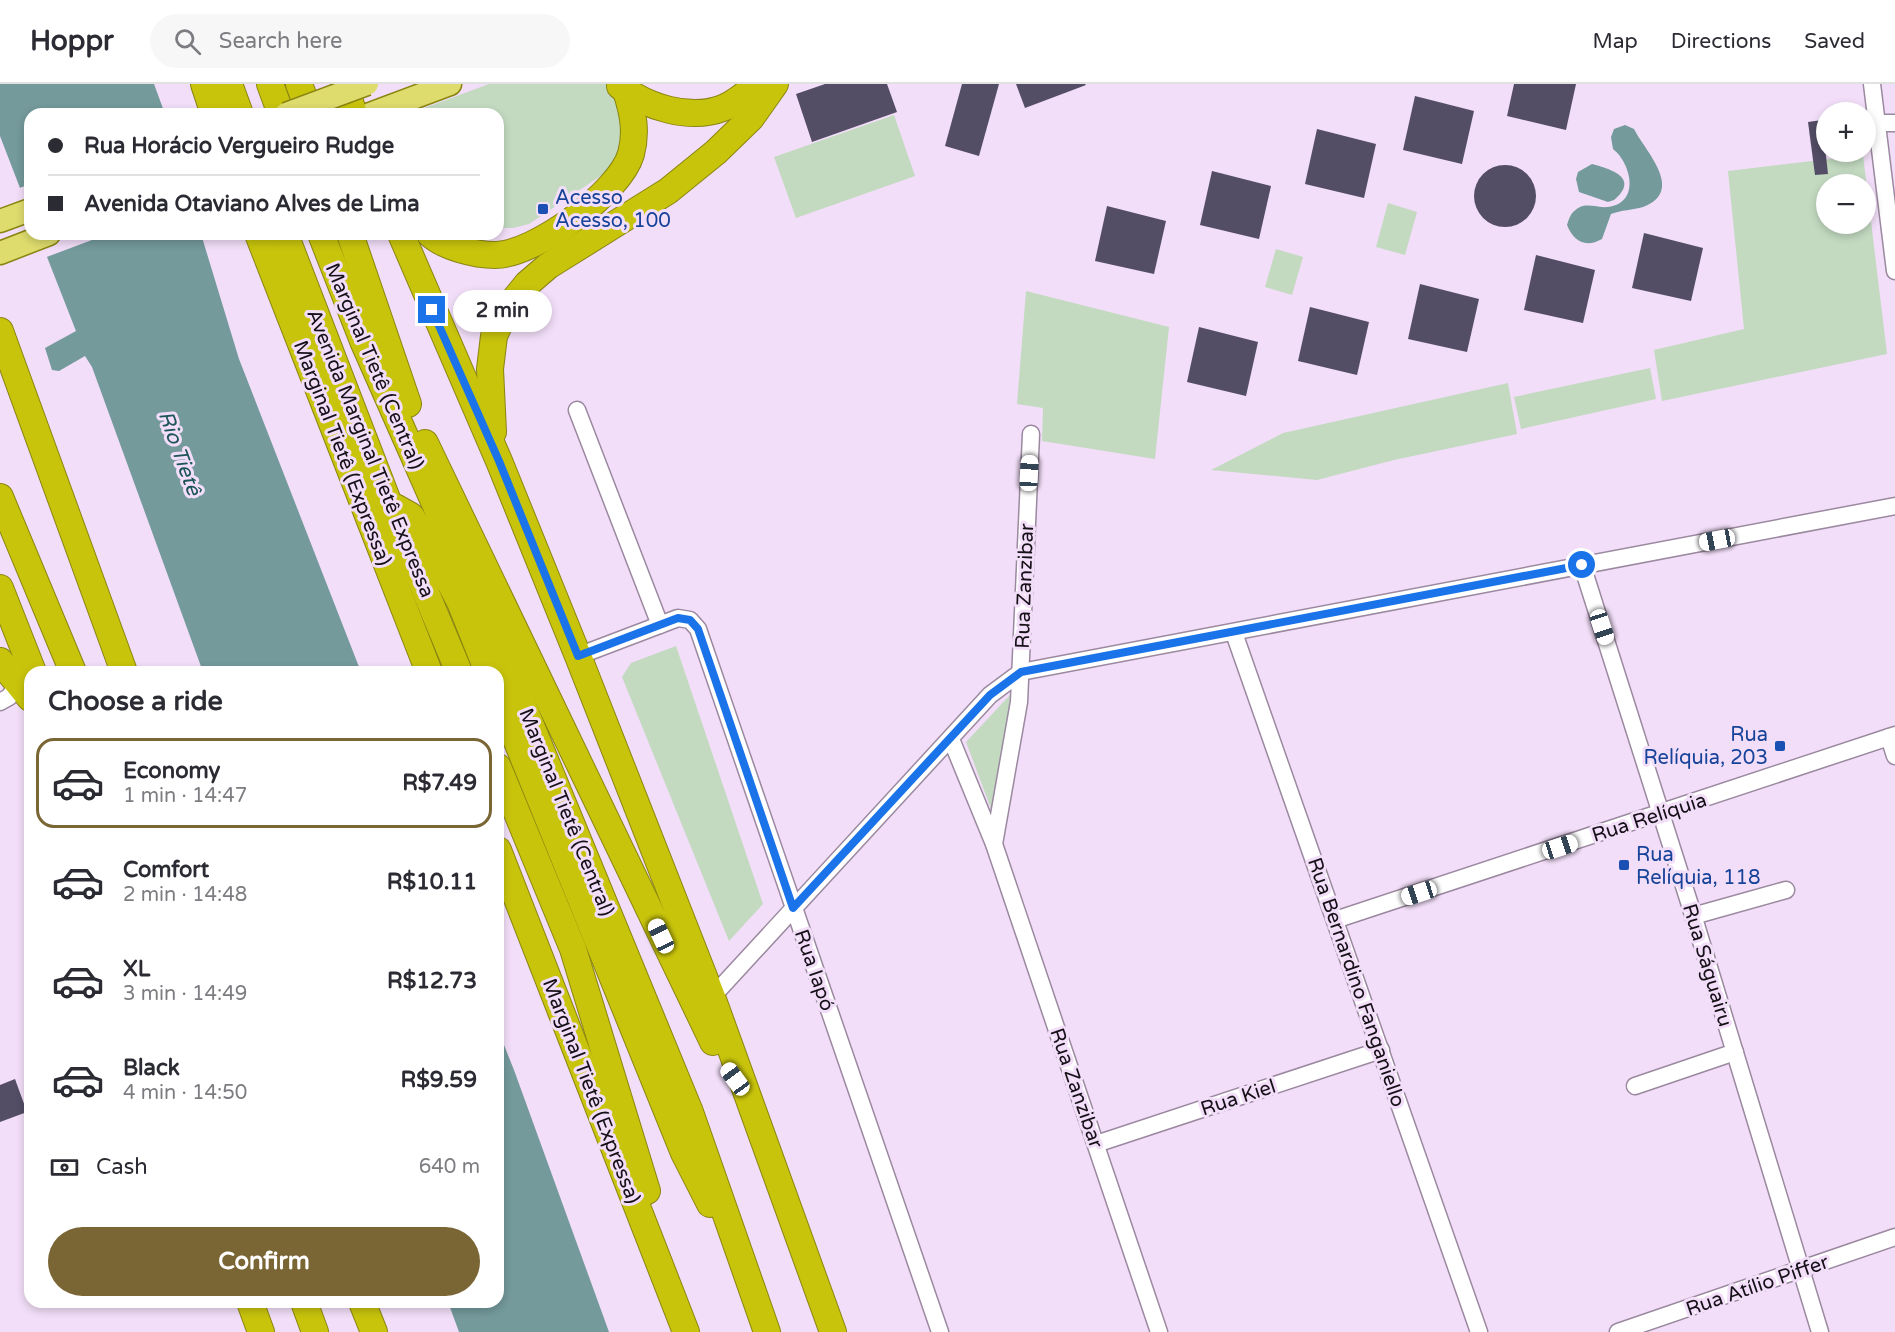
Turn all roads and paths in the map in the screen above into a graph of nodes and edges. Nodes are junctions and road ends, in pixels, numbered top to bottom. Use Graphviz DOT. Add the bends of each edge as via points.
graph roads {
  1 [pos="204,84"];
  2 [pos="229,84"];
  3 [pos="270,84"];
  4 [pos="299,84"];
  5 [pos="344,84"];
  6 [pos="367,84"];
  7 [pos="450,84"];
  8 [pos="758,84"];
  9 [pos="775,84"];
  10 [pos="1872,84"];
  11 [pos="622,88"];
  12 [pos="212,108"];
  13 [pos="238,108"];
  14 [pos="279,108"];
  15 [pos="302,108"];
  16 [pos="308,108"];
  17 [pos="352,108"];
  18 [pos="386,108"];
  19 [pos="1877,123"];
  20 [pos="1895,123"];
  21 [pos="24,212"];
  22 [pos="0,221"];
  23 [pos="34,240"];
  24 [pos="260,240"];
  25 [pos="287,240"];
  26 [pos="323,240"];
  27 [pos="352,240"];
  28 [pos="403,240"];
  29 [pos="440,240"];
  30 [pos="0,253"];
  31 [pos="1895,271"];
  32 [pos="0,331"];
  33 [pos="577,410"];
  34 [pos="1030,434"];
  35 [pos="499,461"];
  36 [pos="0,497"];
  37 [pos="389,504"];
  38 [pos="1895,506"];
  39 [pos="1582,565"];
  40 [pos="0,588"];
  41 [pos="660,625"];
  42 [pos="1234,633"];
  43 [pos="578,656"];
  44 [pos="0,661"];
  45 [pos="70,666"];
  46 [pos="122,666"];
  47 [pos="427,666"];
  48 [pos="456,666"];
  49 [pos="486,666"];
  50 [pos="1021,672"];
  51 [pos="24,673"];
  52 [pos="24,681"];
  53 [pos="24,686"];
  54 [pos="0,702"];
  55 [pos="504,710"];
  56 [pos="1892,736"];
  57 [pos="951,739"];
  58 [pos="1895,756"];
  59 [pos="504,782"];
  60 [pos="1661,813"];
  61 [pos="994,844"];
  62 [pos="504,865"];
  63 [pos="1786,890"];
  64 [pos="793,908"];
  65 [pos="1693,916"];
  66 [pos="1335,920"];
  67 [pos="712,997"];
  68 [pos="1381,1050"];
  69 [pos="1735,1052"];
  70 [pos="1635,1086"];
  71 [pos="744,1091"];
  72 [pos="1096,1144"];
  73 [pos="1895,1237"];
  74 [pos="735,1241"];
  75 [pos="652,1245"];
  76 [pos="1801,1269"];
  77 [pos="252,1308"];
  78 [pos="306,1308"];
  79 [pos="364,1308"];
  80 [pos="261,1332"];
  81 [pos="315,1332"];
  82 [pos="374,1332"];
  83 [pos="686,1332"];
  84 [pos="767,1332"];
  85 [pos="833,1332"];
  86 [pos="940,1332"];
  87 [pos="1159,1332"];
  88 [pos="1479,1332"];
  89 [pos="1618,1332"];
  90 [pos="1820,1332"];
  1 -- 12 [label="highway"];
  2 -- 13 [label="highway"];
  3 -- 14 [label="highway"];
  4 -- 16 [label="highway"];
  5 -- 17 [label="highway"];
  6 -- 15 [label="main road, bridge"];
  7 -- 18 [label="main road"];
  8 -- 11 [label="highway" via="723,108 704,112 662,108"];
  9 -- 35 [label="highway" via="751,118 716,152 668,191 548,266 506,310 494,336 490,369 492,428"];
  10 -- 19 [label="street"];
  11 -- 29 [label="highway" via="632,109 630,155 621,174 595,201 552,233 495,255"];
  19 -- 20 [label="street"];
  19 -- 31 [label="street"];
  21 -- 22 [label="main road"];
  23 -- 30 [label="main road"];
  24 -- 47 [label="highway, Marginal Tietê (Expressa)"];
  25 -- 37 [label="highway, Avenida Marginal Tietê Expressa"];
  26 -- 74 [label="highway, Marginal Tietê (Central)" via="367,351 504,660 659,1034"];
  27 -- 71 [label="highway" via="398,380 430,452 676,967 727,1067"];
  28 -- 35 [label="highway"];
  32 -- 46 [label="highway"];
  33 -- 41 [label="street"];
  34 -- 50 [label="street, Rua Zanzibar"];
  35 -- 43 [label="highway"];
  36 -- 45 [label="highway"];
  37 -- 48 [label="highway, Avenida Marginal Tietê Expressa"];
  37 -- 49 [label="highway" via="411,516 433,551 460,602"];
  38 -- 39 [label="street"];
  39 -- 42 [label="street"];
  39 -- 60 [label="street, Rua Ságuairu"];
  40 -- 51 [label="highway"];
  41 -- 43 [label="street, Rua Iapó"];
  41 -- 64 [label="street, Rua Iapó" via="685,618 698,629"];
  42 -- 50 [label="street"];
  42 -- 66 [label="street, Rua Bernardino Fanganiello"];
  43 -- 67 [label="highway"];
  44 -- 52 [label="highway"];
  50 -- 57 [label="street" via="990,695"];
  50 -- 61 [label="street, Rua Zanzibar"];
  53 -- 54 [label="street"];
  55 -- 74 [label="highway" via="684,1153"];
  56 -- 58 [label="street"];
  56 -- 60 [label="street, Rua Relíquia"];
  57 -- 61 [label="street, Rua Zanzibar"];
  57 -- 64 [label="street"];
  59 -- 75 [label="highway" via="573,949 651,1204"];
  60 -- 65 [label="street, Rua Ságuairu"];
  60 -- 66 [label="street, Rua Relíquia"];
  61 -- 72 [label="street, Rua Zanzibar"];
  62 -- 75 [label="highway, Marginal Tietê (Expressa)"];
  63 -- 65 [label="street"];
  64 -- 67 [label="street"];
  64 -- 86 [label="street, Rua Iapó"];
  65 -- 69 [label="street, Rua Ságuairu"];
  66 -- 68 [label="street, Rua Bernardino Fanganiello"];
  67 -- 71 [label="highway"];
  68 -- 72 [label="street, Rua Kiel"];
  68 -- 88 [label="street, Rua Bernardino Fanganiello"];
  69 -- 70 [label="street"];
  69 -- 76 [label="street, Rua Ságuairu"];
  71 -- 85 [label="highway"];
  72 -- 87 [label="street, Rua Zanzibar"];
  73 -- 76 [label="street, Rua Atílio Piffer"];
  74 -- 84 [label="highway, Marginal Tietê (Central)"];
  75 -- 83 [label="highway, Marginal Tietê (Expressa)"];
  76 -- 89 [label="street, Rua Atílio Piffer"];
  76 -- 90 [label="street, Rua Ságuairu"];
  77 -- 80 [label="highway"];
  78 -- 81 [label="highway"];
  79 -- 82 [label="highway"];
}
